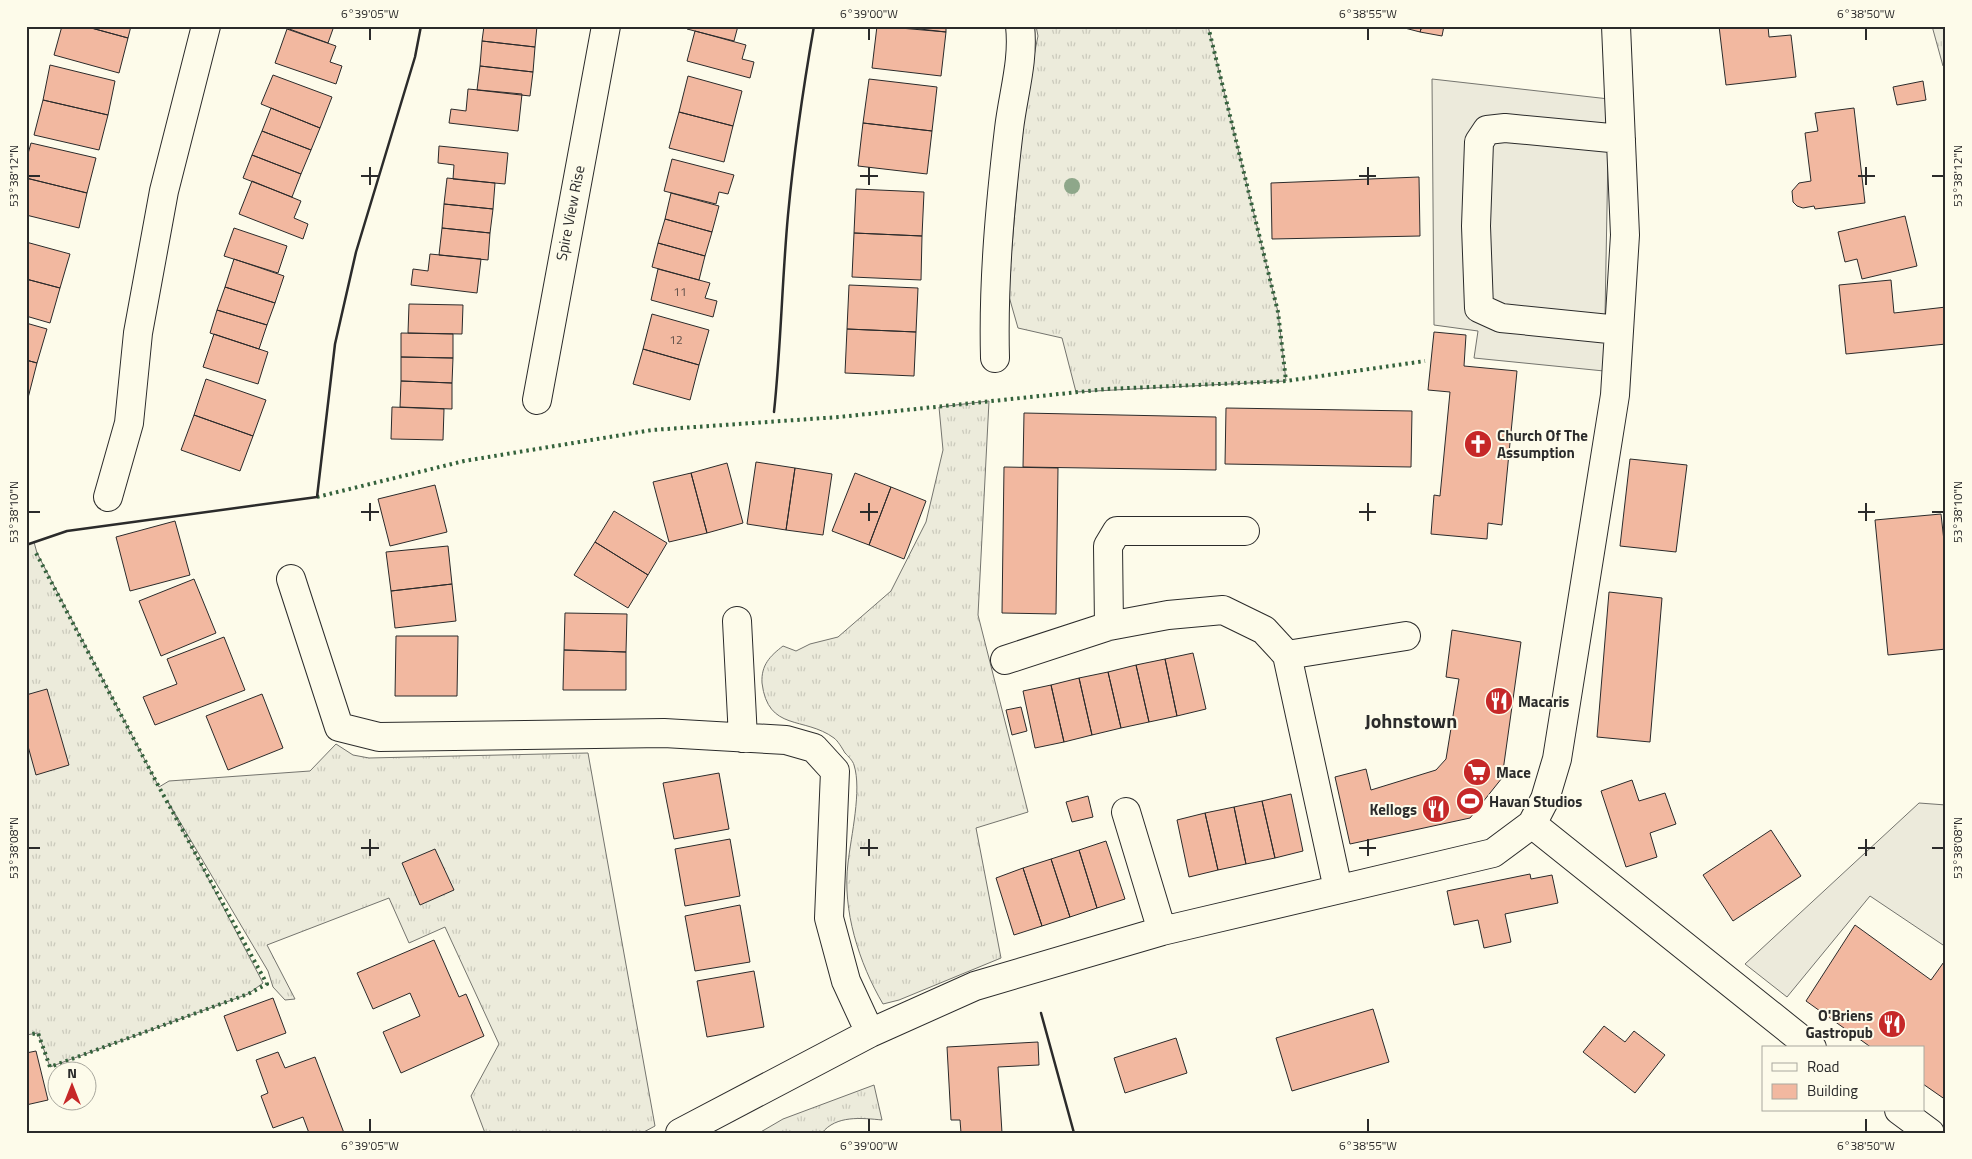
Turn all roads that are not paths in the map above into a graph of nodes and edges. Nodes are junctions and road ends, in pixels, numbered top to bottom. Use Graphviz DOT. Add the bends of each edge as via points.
graph roads {
  1 [pos="206,26"];
  2 [pos="606,26"];
  3 [pos="1020,26"];
  4 [pos="1616,26"];
  5 [pos="1621,139"];
  6 [pos="1619,330"];
  7 [pos="995,358"];
  8 [pos="537,400"];
  9 [pos="108,497"];
  10 [pos="1245,531"];
  11 [pos="291,579"];
  12 [pos="738,621"];
  13 [pos="1109,626"];
  14 [pos="1406,636"];
  15 [pos="1287,655"];
  16 [pos="1005,660"];
  17 [pos="743,738"];
  18 [pos="1126,812"];
  19 [pos="1532,824"];
  20 [pos="1338,889"];
  21 [pos="1162,931"];
  22 [pos="870,1033"];
  23 [pos="1810,1046"];
  24 [pos="1901,1112"];
  25 [pos="680,1133"];
  26 [pos="1930,1133"];
  1 -- 9 [label="street" via="164,190 138,333 129,423"];
  2 -- 8 [label="street, Spire View Rise"];
  3 -- 7 [label="street" via="1023,45 1009,127 997,250"];
  4 -- 5 [label="street"];
  5 -- 6 [label="street" via="1625,235"];
  5 -- 6 [label="street" via="1505,128 1486,130 1479,142 1476,226 1479,308 1501,318"];
  6 -- 19 [label="street" via="1615,395 1557,759 1545,799"];
  10 -- 13 [label="street" via="1117,531 1108,546"];
  11 -- 17 [label="street" via="339,727 379,737 664,732"];
  12 -- 17 [label="street"];
  13 -- 15 [label="street" via="1168,615 1223,610 1264,630"];
  13 -- 16 [label="street"];
  14 -- 15 [label="street"];
  15 -- 20 [label="street"];
  17 -- 22 [label="street" via="786,740 814,748 836,771 829,918 846,981"];
  18 -- 21 [label="street"];
  19 -- 20 [label="street" via="1493,853"];
  19 -- 23 [label="street"];
  20 -- 21 [label="street"];
  21 -- 22 [label="street" via="975,986"];
  22 -- 25 [label="street"];
  24 -- 26 [label="street"];
}
